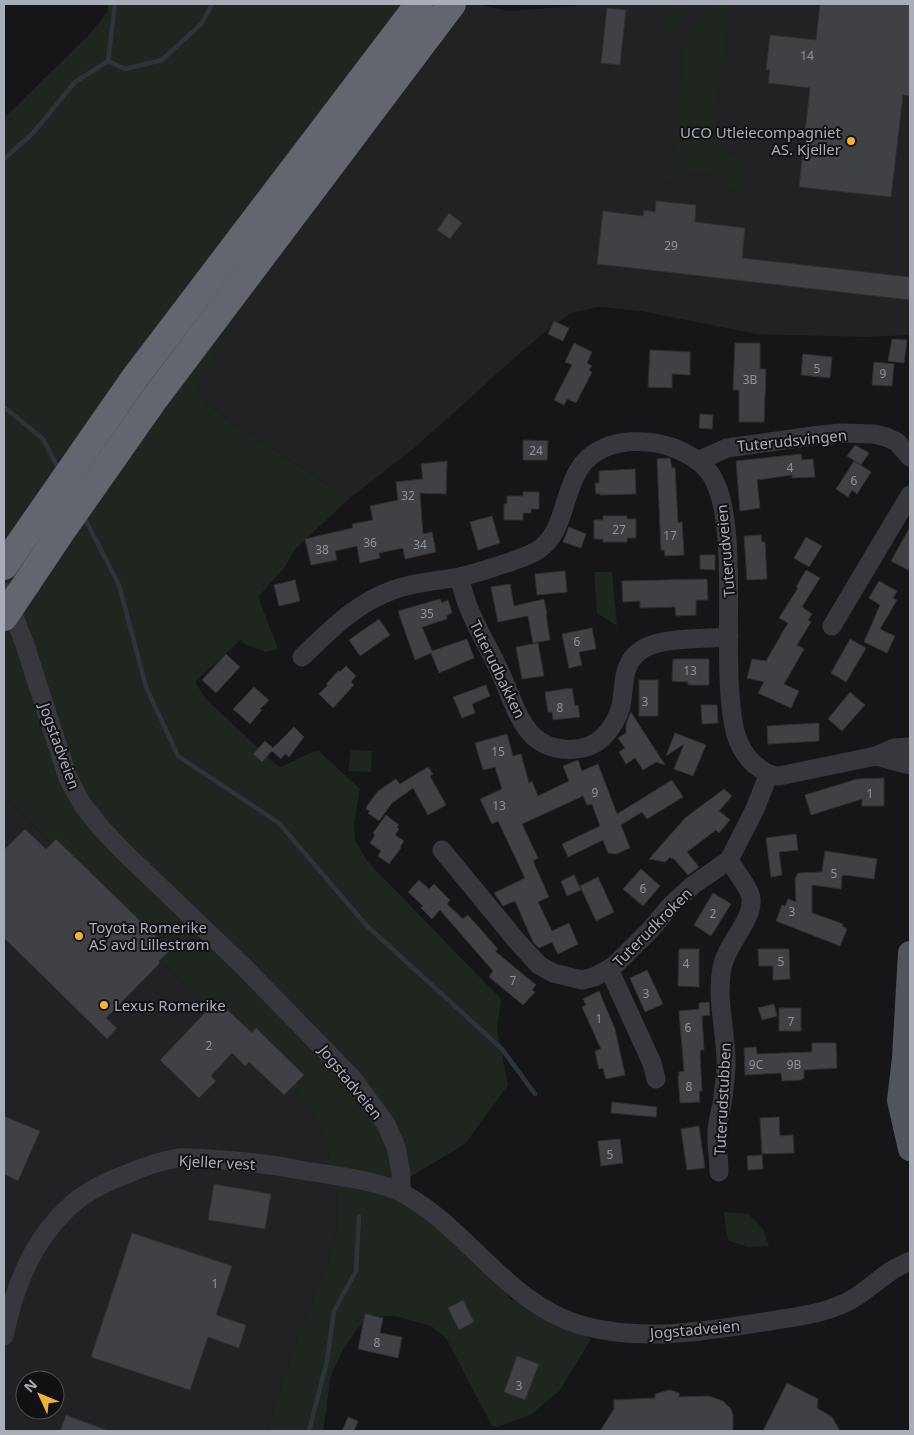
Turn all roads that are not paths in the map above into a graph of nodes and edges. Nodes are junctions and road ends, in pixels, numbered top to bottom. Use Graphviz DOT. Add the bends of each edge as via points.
graph roads {
  1 [pos="419,4"];
  2 [pos="452,4"];
  3 [pos="910,457"];
  4 [pos="698,461"];
  5 [pos="910,495"];
  6 [pos="4,566"];
  7 [pos="460,577"];
  8 [pos="4,592"];
  9 [pos="4,617"];
  10 [pos="832,626"];
  11 [pos="728,637"];
  12 [pos="302,657"];
  13 [pos="910,747"];
  14 [pos="876,756"];
  15 [pos="910,765"];
  16 [pos="768,776"];
  17 [pos="442,850"];
  18 [pos="729,860"];
  19 [pos="910,953"];
  20 [pos="609,969"];
  21 [pos="904,1058"];
  22 [pos="656,1079"];
  23 [pos="910,1086"];
  24 [pos="910,1149"];
  25 [pos="720,1172"];
  26 [pos="401,1192"];
  27 [pos="910,1249"];
  28 [pos="910,1261"];
  29 [pos="891,1271"];
  30 [pos="4,1336"];
  1 -- 6 [label="highway" via="134,379"];
  2 -- 9 [label="highway" via="155,398"];
  3 -- 4 [label="street, Tuterudsvingen" via="897,442 886,437 841,433 727,448"];
  4 -- 7 [label="street, Tuterudveien" via="664,444 626,442 602,448 588,458 574,477 554,533 546,544 528,556"];
  4 -- 11 [label="street, Tuterudveien" via="712,476 724,511 728,556"];
  5 -- 10 [label="street"];
  7 -- 11 [label="street, Tuterudbakken" via="471,613 520,718 532,734 551,747 563,750 579,748 604,736 620,707 627,667 642,649 676,640"];
  7 -- 12 [label="street, Tuterudveien" via="392,590 353,610"];
  8 -- 26 [label="street, Jogstadveien" via="24,642 68,778 82,804 102,829 244,967 353,1080 386,1124 396,1147"];
  11 -- 16 [label="street, Tuterudveien" via="735,736 751,761"];
  13 -- 14 [label="street" via="894,748"];
  14 -- 15 [label="street"];
  14 -- 16 [label="street"];
  16 -- 18 [label="street, Tuterudkroken"];
  17 -- 20 [label="street, Tuterudkroken" via="539,965 553,973 582,980"];
  18 -- 20 [label="street, Tuterudkroken" via="692,885"];
  18 -- 25 [label="street, Tuterudstubben" via="748,888 751,907 730,945 722,965 719,986 726,1063 717,1130"];
  19 -- 21 [label="main road"];
  20 -- 22 [label="street" via="652,1063"];
  21 -- 23 [label="main road"];
  21 -- 24 [label="main road" via="899,1100"];
  26 -- 29 [label="street, Jogstadveien" via="426,1206 509,1283 541,1307 582,1325 609,1331 650,1334 695,1332 820,1312 858,1296"];
  26 -- 30 [label="street, Kjeller vest" via="382,1185 246,1161 180,1158 148,1165 90,1191 66,1209 24,1267"];
  27 -- 29 [label="street, Jogstadveien"];
  28 -- 29 [label="street, Jogstadveien"];
}
